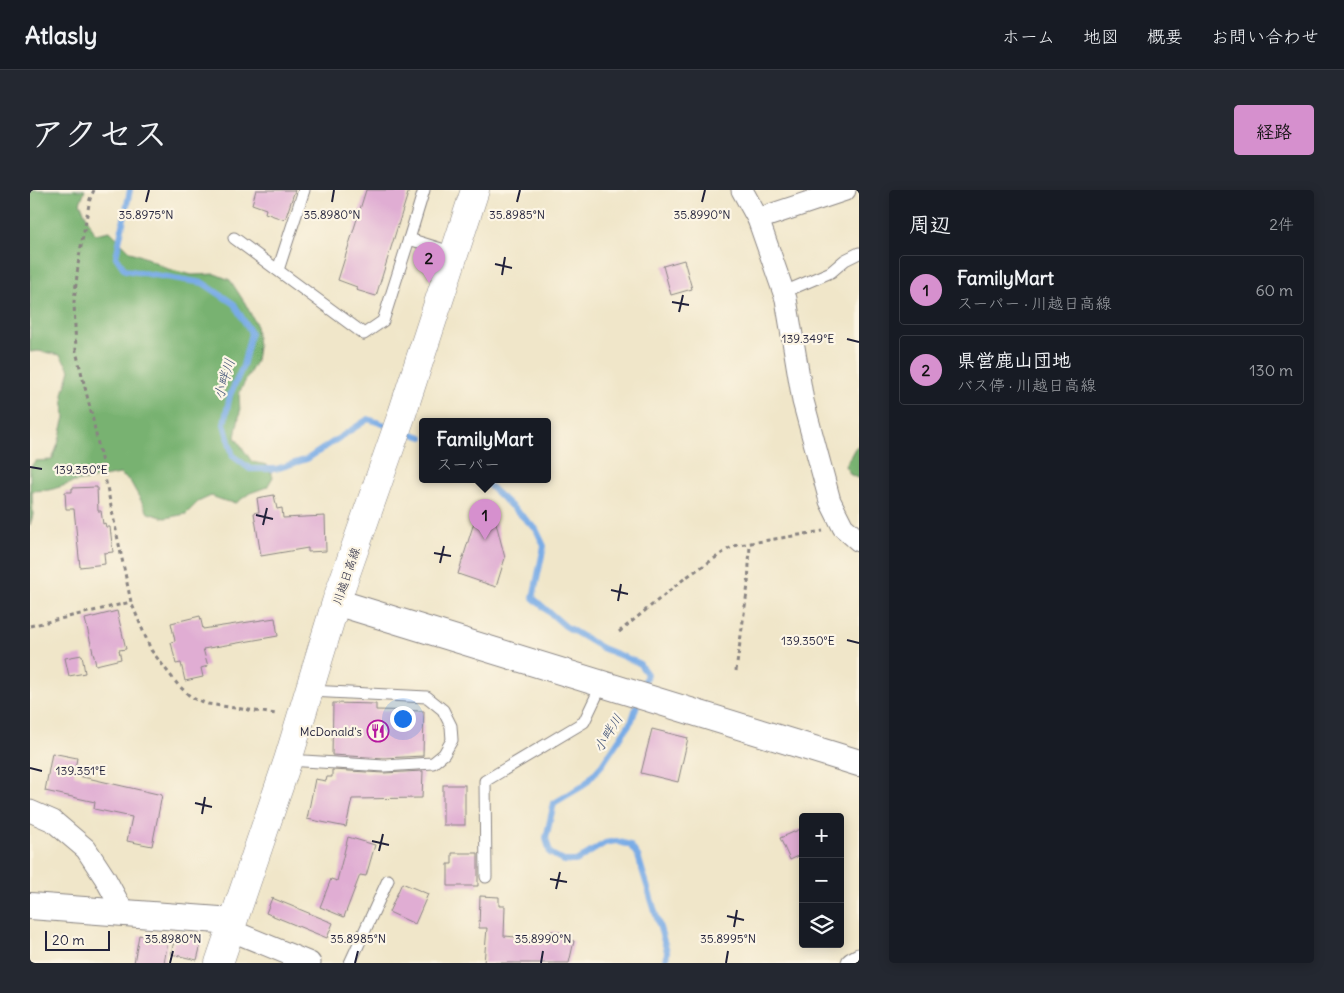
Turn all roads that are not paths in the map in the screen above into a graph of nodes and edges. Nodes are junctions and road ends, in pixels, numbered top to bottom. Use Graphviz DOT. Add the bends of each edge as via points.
graph roads {
  1 [pos="304,190"];
  2 [pos="424,190"];
  3 [pos="475,190"];
  4 [pos="742,190"];
  5 [pos="845,190"];
  6 [pos="758,219"];
  7 [pos="234,238"];
  8 [pos="409,239"];
  9 [pos="454,253"];
  10 [pos="859,253"];
  11 [pos="278,270"];
  12 [pos="784,292"];
  13 [pos="851,534"];
  14 [pos="336,602"];
  15 [pos="602,684"];
  16 [pos="310,691"];
  17 [pos="288,760"];
  18 [pos="859,763"];
  19 [pos="30,811"];
  20 [pos="486,877"];
  21 [pos="388,880"];
  22 [pos="30,906"];
  23 [pos="124,913"];
  24 [pos="232,926"];
  25 [pos="284,958"];
  26 [pos="859,959"];
  27 [pos="219,963"];
  28 [pos="310,963"];
  29 [pos="350,963"];
  30 [pos="852,963"];
  1 -- 11 [label="lane"];
  2 -- 8 [label="lane"];
  3 -- 9 [label="main road, 川越日高線"];
  4 -- 6 [label="street"];
  5 -- 6 [label="street"];
  6 -- 12 [label="street"];
  7 -- 11 [label="lane"];
  8 -- 9 [label="lane"];
  8 -- 11 [label="lane" via="383,321 364,334"];
  9 -- 14 [label="main road, 川越日高線"];
  10 -- 12 [label="lane" via="844,260 831,272"];
  12 -- 13 [label="street" via="803,402 830,501"];
  14 -- 15 [label="street"];
  14 -- 16 [label="main road, 川越日高線"];
  15 -- 18 [label="street"];
  15 -- 20 [label="lane" via="584,722 485,781"];
  16 -- 17 [label="main road, 川越日高線"];
  16 -- 17 [label="lane" via="427,697 443,710 451,726 452,740 434,763 384,766"];
  17 -- 24 [label="main road, 川越日高線"];
  19 -- 23 [label="street" via="53,821 86,849"];
  21 -- 29 [label="lane"];
  22 -- 23 [label="street"];
  23 -- 24 [label="street"];
  24 -- 25 [label="street"];
  24 -- 27 [label="main road, 川越日高線"];
  25 -- 28 [label="street"];
  26 -- 30 [label="street"];
}
